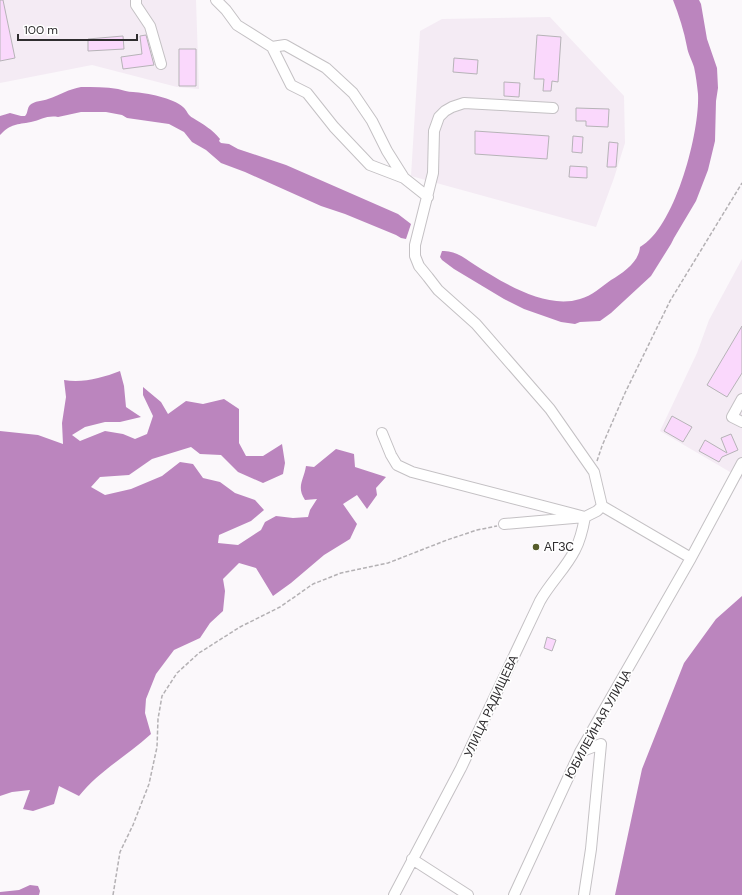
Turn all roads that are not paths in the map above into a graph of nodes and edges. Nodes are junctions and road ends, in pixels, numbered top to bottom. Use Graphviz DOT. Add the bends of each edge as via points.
graph roads {
  1 [pos="136,0"];
  2 [pos="216,0"];
  3 [pos="272,47"];
  4 [pos="161,64"];
  5 [pos="553,108"];
  6 [pos="404,178"];
  7 [pos="428,197"];
  8 [pos="742,398"];
  9 [pos="742,422"];
  10 [pos="382,433"];
  11 [pos="742,463"];
  12 [pos="602,506"];
  13 [pos="585,517"];
  14 [pos="504,524"];
  15 [pos="691,558"];
  16 [pos="580,752"];
  17 [pos="412,859"];
  18 [pos="394,895"];
  19 [pos="468,895"];
  20 [pos="514,895"];
  21 [pos="584,895"];
  1 -- 4 [label="street" via="136,5 150,26"];
  2 -- 3 [label="street" via="237,25"];
  3 -- 6 [label="street" via="291,85 307,93 334,127 370,165"];
  3 -- 6 [label="street" via="285,45 326,68 353,93"];
  5 -- 7 [label="street" via="464,103 445,111 439,117 434,131 433,174"];
  6 -- 7 [label="street"];
  7 -- 12 [label="street" via="416,245 415,256 419,266 438,290 476,324 550,409 594,472"];
  8 -- 9 [label="street" via="732,417"];
  10 -- 13 [label="street" via="397,465 412,472"];
  11 -- 15 [label="street, ЮБИЛЕЙНАЯ УЛИЦА"];
  12 -- 13 [label="street"];
  12 -- 15 [label="street"];
  13 -- 14 [label="street"];
  13 -- 17 [label="street, УЛИЦА РАДИЩЕВА" via="575,551 540,601 461,768"];
  15 -- 16 [label="street, ЮБИЛЕЙНАЯ УЛИЦА"];
  16 -- 20 [label="street, ЮБИЛЕЙНАЯ УЛИЦА"];
  16 -- 21 [label="street" via="601,744"];
  17 -- 18 [label="street, УЛИЦА РАДИЩЕВА"];
  17 -- 19 [label="street"];
}
